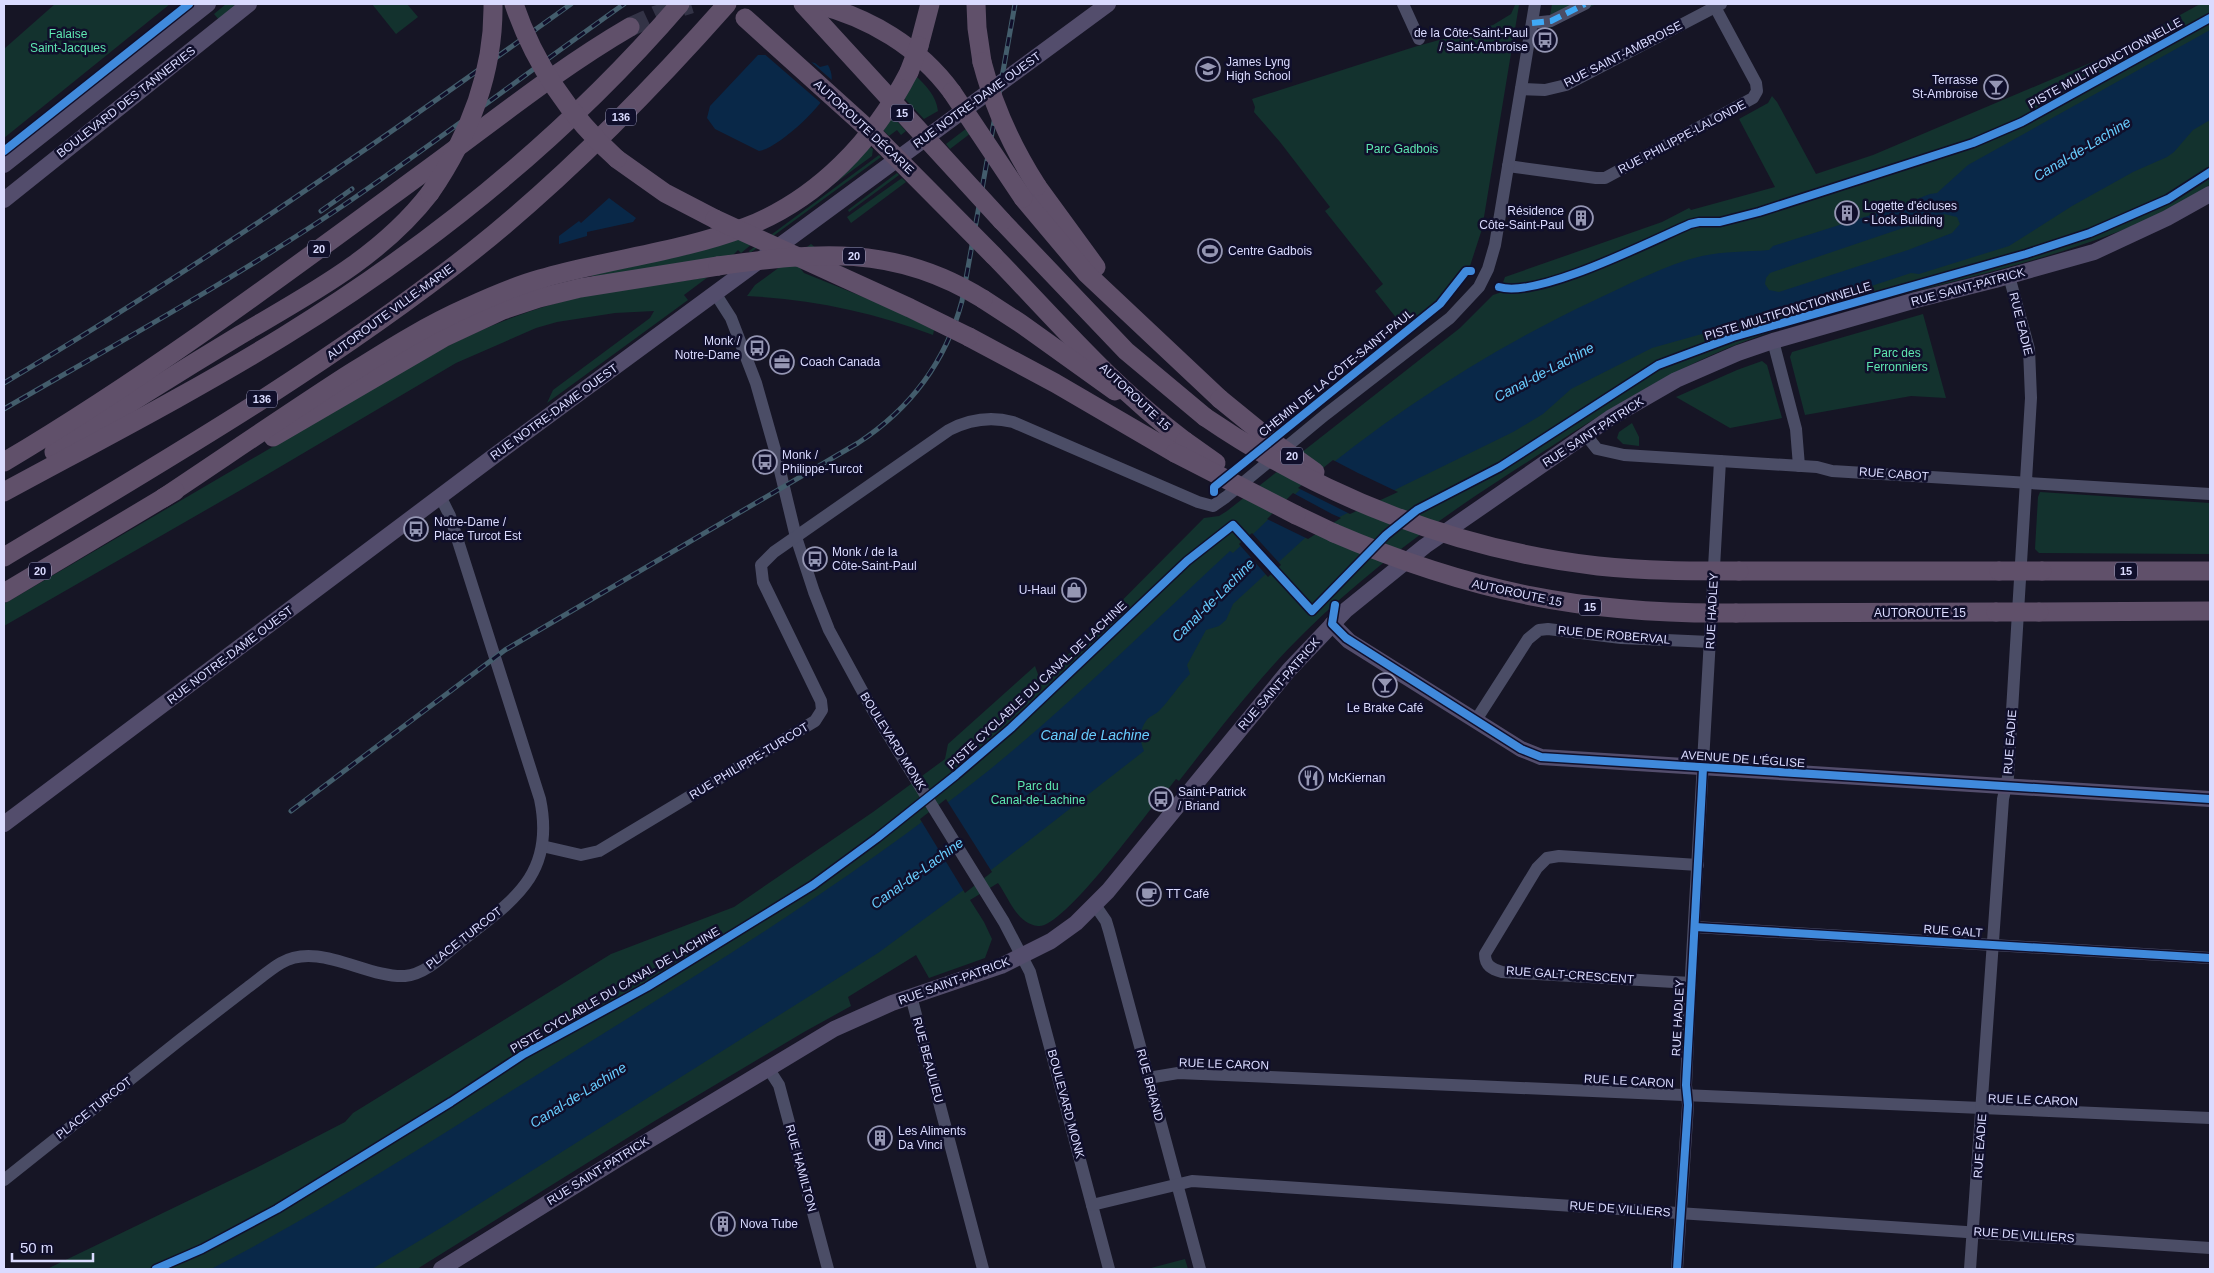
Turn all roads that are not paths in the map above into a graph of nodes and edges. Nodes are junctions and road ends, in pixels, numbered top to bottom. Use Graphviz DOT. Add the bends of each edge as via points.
graph roads {
  1 [pos="208,4"];
  2 [pos="249,4"];
  3 [pos="492,4"];
  4 [pos="514,4"];
  5 [pos="680,4"];
  6 [pos="728,4"];
  7 [pos="803,4"];
  8 [pos="815,4"];
  9 [pos="930,4"];
  10 [pos="976,4"];
  11 [pos="1108,4"];
  12 [pos="1403,4"];
  13 [pos="1535,4"];
  14 [pos="1585,4"];
  15 [pos="1718,5"];
  16 [pos="1532,23"];
  17 [pos="630,28"];
  18 [pos="1419,39"];
  19 [pos="1521,89"];
  20 [pos="4,165"];
  21 [pos="1508,166"];
  22 [pos="1030,192"];
  23 [pos="2210,194"];
  24 [pos="4,200"];
  25 [pos="994,256"];
  26 [pos="2009,276"];
  27 [pos="715,293"];
  28 [pos="1773,340"];
  29 [pos="1155,418"];
  30 [pos="1586,435"];
  31 [pos="1180,447"];
  32 [pos="1720,461"];
  33 [pos="4,462"];
  34 [pos="1799,466"];
  35 [pos="2025,483"];
  36 [pos="4,485"];
  37 [pos="4,492"];
  38 [pos="2210,494"];
  39 [pos="440,496"];
  40 [pos="163,498"];
  41 [pos="1369,506"];
  42 [pos="796,537"];
  43 [pos="4,557"];
  44 [pos="2210,572"];
  45 [pos="4,593"];
  46 [pos="2210,611"];
  47 [pos="1332,624"];
  48 [pos="1710,642"];
  49 [pos="1476,720"];
  50 [pos="1703,768"];
  51 [pos="2006,787"];
  52 [pos="2210,799"];
  53 [pos="4,824"];
  54 [pos="542,846"];
  55 [pos="1698,866"];
  56 [pos="1095,905"];
  57 [pos="1695,926"];
  58 [pos="1993,945"];
  59 [pos="1022,956"];
  60 [pos="2210,958"];
  61 [pos="1691,983"];
  62 [pos="911,996"];
  63 [pos="768,1068"];
  64 [pos="1148,1078"];
  65 [pos="1687,1095"];
  66 [pos="1982,1109"];
  67 [pos="2210,1118"];
  68 [pos="4,1180"];
  69 [pos="1177,1184"];
  70 [pos="1092,1205"];
  71 [pos="1681,1213"];
  72 [pos="1973,1232"];
  73 [pos="2210,1248"];
  74 [pos="441,1269"];
  75 [pos="828,1269"];
  76 [pos="983,1269"];
  77 [pos="1109,1269"];
  78 [pos="1200,1269"];
  79 [pos="1677,1269"];
  80 [pos="1970,1269"];
  1 -- 20 [label="main road, BOULEVARD DES TANNERIES"];
  2 -- 24 [label="main road, BOULEVARD DES TANNERIES"];
  3 -- 36 [label="highway, bridge" via="491,41 480,96 463,140 430,193 398,230 350,267 130,402"];
  4 -- 31 [label="highway, bridge" via="552,82 584,126 617,158 660,190 714,219 969,337"];
  5 -- 37 [label="highway, 136" via="633,56 550,136 499,181 382,270 246,358"];
  6 -- 25 [label="highway, AUTOROUTE DÉCARIE, bridge" via="868,129"];
  6 -- 43 [label="highway, AUTOROUTE VILLE-MARIE / 136" via="614,125 508,222 446,272 304,372"];
  7 -- 41 [label="highway, 15, bridge" via="1126,351 1205,417 1251,447 1292,471"];
  8 -- 22 [label="highway, 20, bridge" via="853,16 894,38 930,68"];
  9 -- 40 [label="highway, bridge" via="909,72 884,115 851,155 824,180 770,216 719,236 538,280 467,307 364,365"];
  10 -- 22 [label="highway, bridge" via="988,87 1020,159"];
  11 -- 27 [label="main road, RUE NOTRE-DAME OUEST"];
  12 -- 18 [label="street"];
  13 -- 16 [label="street, CHEMIN DE LA CÔTE-SAINT-PAUL"];
  14 -- 16 [label="street" via="1551,21"];
  15 -- 19 [label="street, RUE SAINT-AMBROISE" via="1566,85 1541,91"];
  15 -- 21 [label="street, RUE PHILIPPE-LALONDE" via="1756,83 1757,91 1753,98 1605,178"];
  16 -- 19 [label="street, CHEMIN DE LA CÔTE-SAINT-PAUL"];
  17 -- 33 [label="highway, 20" via="552,79 201,335 111,396"];
  19 -- 21 [label="street, CHEMIN DE LA CÔTE-SAINT-PAUL"];
  21 -- 42 [label="street, CHEMIN DE LA CÔTE-SAINT-PAUL" via="1490,262 1479,287 1466,303 1216,504 1200,503 1019,424 980,419 949,430"];
  22 -- 41 [label="highway, 20, bridge" via="1086,273 1220,399 1299,461"];
  23 -- 26 [label="main road, RUE SAINT-PATRICK" via="2104,248"];
  25 -- 29 [label="highway, AUTOROUTE 15"];
  26 -- 28 [label="main road, RUE SAINT-PATRICK"];
  26 -- 35 [label="street, RUE EADIE" via="2030,358 2031,398"];
  27 -- 39 [label="main road, RUE NOTRE-DAME OUEST"];
  27 -- 42 [label="street, BOULEVARD MONK" via="734,324 760,397"];
  28 -- 30 [label="main road, RUE SAINT-PATRICK" via="1686,375"];
  28 -- 34 [label="street" via="1796,432"];
  29 -- 31 [label="highway, AUTOROUTE 15"];
  29 -- 40 [label="highway, 20, bridge" via="1020,323 950,281 921,270 862,257 797,255 580,288 503,310 443,338"];
  30 -- 32 [label="street, RUE CABOT" via="1597,449 1613,453"];
  30 -- 47 [label="main road, RUE SAINT-PATRICK" via="1425,546 1379,581"];
  31 -- 46 [label="highway, AUTOROUTE 15 / 15, bridge" via="1296,515 1401,561 1498,590 1552,601 1682,614"];
  32 -- 34 [label="street, RUE CABOT"];
  32 -- 48 [label="street, RUE HADLEY"];
  34 -- 35 [label="street, RUE CABOT" via="1832,471"];
  35 -- 38 [label="street, RUE CABOT"];
  35 -- 51 [label="street, RUE EADIE"];
  39 -- 53 [label="main road, RUE NOTRE-DAME OUEST"];
  39 -- 54 [label="street, PLACE TURCOT" via="450,516 536,787 544,826"];
  40 -- 45 [label="highway, 20"];
  41 -- 44 [label="highway, 15, bridge" via="1453,536 1537,557 1624,568"];
  42 -- 54 [label="street, RUE PHILIPPE-TURCOT" via="768,556 760,570 821,701 822,710 817,718 776,746 599,851 581,855"];
  42 -- 59 [label="street, BOULEVARD MONK" via="829,630 871,707"];
  47 -- 49 [label="main road, AVENUE DE L'ÉGLISE" via="1349,641"];
  47 -- 56 [label="main road, RUE SAINT-PATRICK" via="1277,683"];
  48 -- 49 [label="street, RUE DE ROBERVAL" via="1539,630 1524,646"];
  48 -- 50 [label="street, RUE HADLEY"];
  49 -- 50 [label="main road, AVENUE DE L'ÉGLISE" via="1534,755"];
  50 -- 51 [label="main road, AVENUE DE L'ÉGLISE"];
  50 -- 55 [label="street, RUE HADLEY"];
  51 -- 52 [label="main road, AVENUE DE L'ÉGLISE"];
  51 -- 58 [label="street, RUE EADIE"];
  54 -- 68 [label="street, PLACE TURCOT" via="530,878 517,896 423,970 402,976 314,956 288,959 218,1010"];
  55 -- 57 [label="street, RUE HADLEY"];
  55 -- 61 [label="street, RUE GALT-CRESCENT" via="1559,856 1547,858 1537,868 1485,954 1486,963 1502,972"];
  56 -- 59 [label="main road, RUE SAINT-PATRICK" via="1066,931"];
  56 -- 64 [label="street, RUE BRIAND" via="1106,921"];
  57 -- 58 [label="street, RUE GALT"];
  57 -- 61 [label="street, RUE HADLEY"];
  58 -- 60 [label="street, RUE GALT"];
  58 -- 66 [label="street, RUE EADIE"];
  59 -- 62 [label="main road, RUE SAINT-PATRICK"];
  59 -- 70 [label="street, BOULEVARD MONK" via="1033,981"];
  61 -- 65 [label="street, RUE HADLEY"];
  62 -- 63 [label="main road, RUE SAINT-PATRICK" via="856,1018"];
  62 -- 76 [label="street, RUE BEAULIEU"];
  63 -- 74 [label="main road, RUE SAINT-PATRICK"];
  63 -- 75 [label="street, RUE HAMILTON" via="779,1085"];
  64 -- 65 [label="street, RUE LE CARON" via="1178,1073"];
  64 -- 69 [label="street, RUE BRIAND"];
  65 -- 66 [label="street, RUE LE CARON"];
  65 -- 71 [label="street, RUE HADLEY"];
  66 -- 67 [label="street, RUE LE CARON"];
  66 -- 72 [label="street, RUE EADIE"];
  69 -- 70 [label="street, RUE DE VILLIERS"];
  69 -- 71 [label="street, RUE DE VILLIERS" via="1192,1181"];
  69 -- 78 [label="street, RUE BRIAND"];
  70 -- 77 [label="street, BOULEVARD MONK"];
  71 -- 72 [label="street, RUE DE VILLIERS"];
  71 -- 79 [label="street, RUE HADLEY"];
  72 -- 73 [label="street, RUE DE VILLIERS"];
  72 -- 80 [label="street, RUE EADIE"];
}
